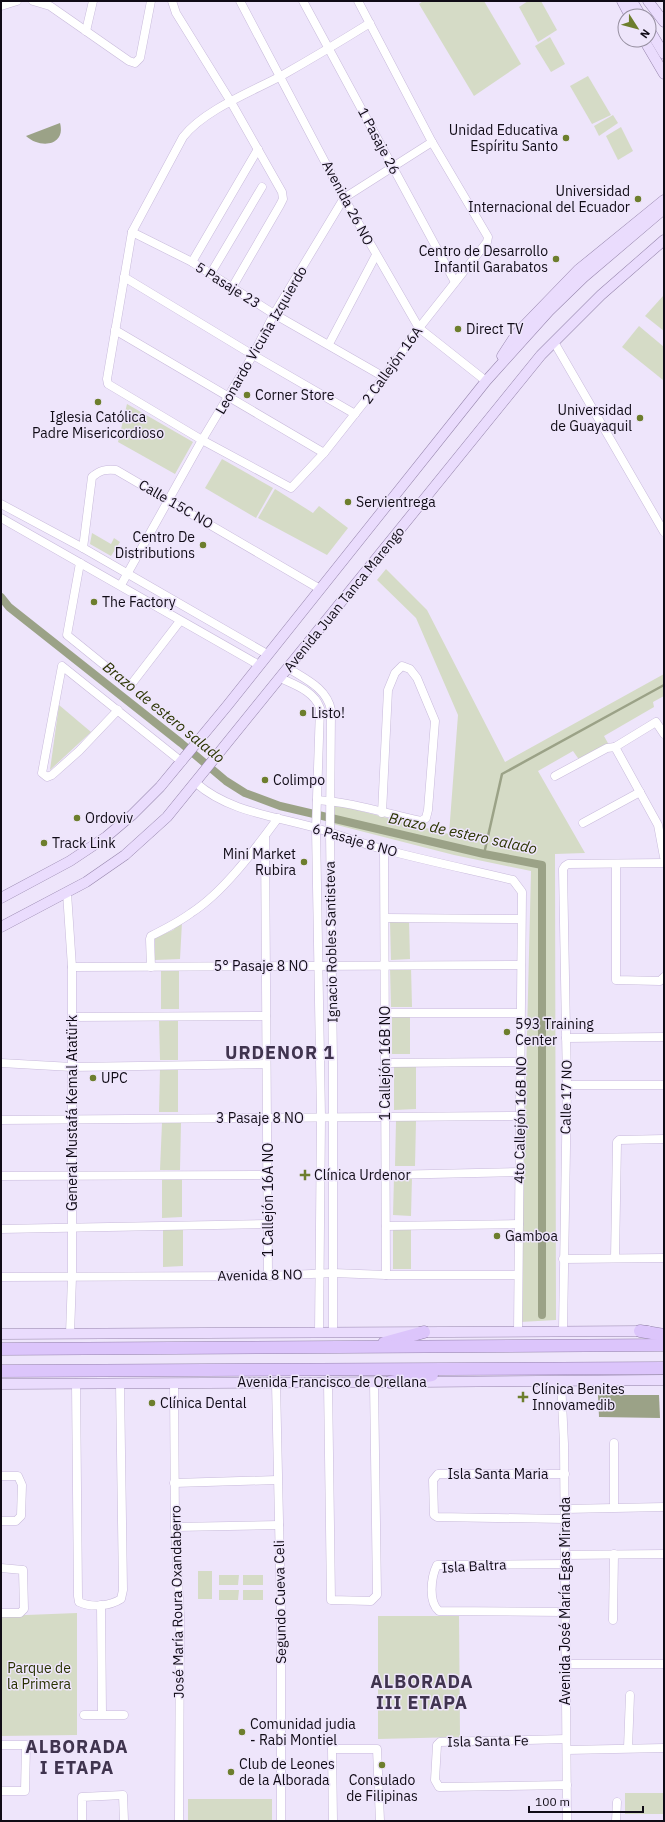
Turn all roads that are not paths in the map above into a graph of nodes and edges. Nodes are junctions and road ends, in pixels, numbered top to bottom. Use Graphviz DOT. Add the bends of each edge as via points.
graph roads {
  1 [pos="17,1"];
  2 [pos="33,1"];
  3 [pos="38,1"];
  4 [pos="93,1"];
  5 [pos="151,1"];
  6 [pos="172,1"];
  7 [pos="240,1"];
  8 [pos="302,1"];
  9 [pos="358,1"];
  10 [pos="648,1"];
  11 [pos="656,1"];
  12 [pos="1,6"];
  13 [pos="664,15"];
  14 [pos="664,22"];
  15 [pos="370,23"];
  16 [pos="86,31"];
  17 [pos="657,42"];
  18 [pos="329,48"];
  19 [pos="649,48"];
  20 [pos="664,54"];
  21 [pos="664,74"];
  22 [pos="280,76"];
  23 [pos="231,102"];
  24 [pos="432,142"];
  25 [pos="258,149"];
  26 [pos="393,168"];
  27 [pos="262,187"];
  28 [pos="344,198"];
  29 [pos="664,200"];
  30 [pos="664,210"];
  31 [pos="132,232"];
  32 [pos="664,240"];
  33 [pos="664,248"];
  34 [pos="376,255"];
  35 [pos="644,257"];
  36 [pos="192,262"];
  37 [pos="211,273"];
  38 [pos="124,277"];
  39 [pos="455,282"];
  40 [pos="233,286"];
  41 [pos="274,314"];
  42 [pos="419,328"];
  43 [pos="115,330"];
  44 [pos="554,342"];
  45 [pos="328,344"];
  46 [pos="253,355"];
  47 [pos="384,377"];
  48 [pos="486,382"];
  49 [pos="228,397"];
  50 [pos="355,414"];
  51 [pos="202,440"];
  52 [pos="324,453"];
  53 [pos="169,501"];
  54 [pos="1,504"];
  55 [pos="1,518"];
  56 [pos="664,532"];
  57 [pos="83,548"];
  58 [pos="80,563"];
  59 [pos="128,574"];
  60 [pos="121,585"];
  61 [pos="320,589"];
  62 [pos="180,622"];
  63 [pos="268,654"];
  64 [pos="259,665"];
  65 [pos="288,668"];
  66 [pos="280,678"];
  67 [pos="118,710"];
  68 [pos="664,734"];
  69 [pos="615,747"];
  70 [pos="184,760"];
  71 [pos="555,776"];
  72 [pos="196,783"];
  73 [pos="640,792"];
  74 [pos="317,802"];
  75 [pos="331,802"];
  76 [pos="382,813"];
  77 [pos="278,818"];
  78 [pos="583,823"];
  79 [pos="316,826"];
  80 [pos="330,829"];
  81 [pos="265,837"];
  82 [pos="384,850"];
  83 [pos="664,857"];
  84 [pos="664,863"];
  85 [pos="616,864"];
  86 [pos="518,885"];
  87 [pos="67,893"];
  88 [pos="1,898"];
  89 [pos="385,918"];
  90 [pos="521,919"];
  91 [pos="1,927"];
  92 [pos="521,965"];
  93 [pos="151,966"];
  94 [pos="266,966"];
  95 [pos="319,966"];
  96 [pos="332,966"];
  97 [pos="385,966"];
  98 [pos="72,967"];
  99 [pos="664,977"];
  100 [pos="385,1014"];
  101 [pos="520,1014"];
  102 [pos="266,1016"];
  103 [pos="72,1017"];
  104 [pos="664,1037"];
  105 [pos="566,1038"];
  106 [pos="520,1062"];
  107 [pos="385,1063"];
  108 [pos="1,1064"];
  109 [pos="266,1064"];
  110 [pos="72,1067"];
  111 [pos="664,1084"];
  112 [pos="567,1085"];
  113 [pos="520,1116"];
  114 [pos="321,1117"];
  115 [pos="332,1117"];
  116 [pos="385,1117"];
  117 [pos="267,1118"];
  118 [pos="72,1119"];
  119 [pos="1,1120"];
  120 [pos="664,1139"];
  121 [pos="519,1172"];
  122 [pos="267,1175"];
  123 [pos="386,1175"];
  124 [pos="1,1176"];
  125 [pos="72,1176"];
  126 [pos="268,1224"];
  127 [pos="519,1224"];
  128 [pos="386,1226"];
  129 [pos="72,1227"];
  130 [pos="1,1229"];
  131 [pos="615,1258"];
  132 [pos="664,1258"];
  133 [pos="563,1259"];
  134 [pos="333,1273"];
  135 [pos="319,1274"];
  136 [pos="518,1275"];
  137 [pos="268,1276"];
  138 [pos="386,1276"];
  139 [pos="1,1277"];
  140 [pos="72,1277"];
  141 [pos="664,1330"];
  142 [pos="563,1331"];
  143 [pos="640,1331"];
  144 [pos="333,1332"];
  145 [pos="424,1332"];
  146 [pos="518,1332"];
  147 [pos="319,1333"];
  148 [pos="1,1334"];
  149 [pos="70,1334"];
  150 [pos="664,1335"];
  151 [pos="664,1345"];
  152 [pos="368,1347"];
  153 [pos="1,1349"];
  154 [pos="469,1368"];
  155 [pos="664,1368"];
  156 [pos="1,1371"];
  157 [pos="664,1380"];
  158 [pos="561,1381"];
  159 [pos="328,1382"];
  160 [pos="374,1382"];
  161 [pos="390,1382"];
  162 [pos="76,1383"];
  163 [pos="120,1383"];
  164 [pos="174,1383"];
  165 [pos="276,1383"];
  166 [pos="1,1384"];
  167 [pos="614,1443"];
  168 [pos="565,1474"];
  169 [pos="1,1476"];
  170 [pos="277,1480"];
  171 [pos="174,1483"];
  172 [pos="614,1507"];
  173 [pos="664,1507"];
  174 [pos="565,1509"];
  175 [pos="565,1519"];
  176 [pos="1,1521"];
  177 [pos="279,1525"];
  178 [pos="175,1527"];
  179 [pos="614,1554"];
  180 [pos="664,1554"];
  181 [pos="565,1555"];
  182 [pos="565,1564"];
  183 [pos="1,1568"];
  184 [pos="102,1605"];
  185 [pos="565,1612"];
  186 [pos="1,1613"];
  187 [pos="613,1620"];
  188 [pos="565,1664"];
  189 [pos="664,1664"];
  190 [pos="630,1695"];
  191 [pos="102,1714"];
  192 [pos="84,1715"];
  193 [pos="124,1715"];
  194 [pos="566,1739"];
  195 [pos="1,1745"];
  196 [pos="628,1748"];
  197 [pos="664,1748"];
  198 [pos="566,1750"];
  199 [pos="567,1785"];
  200 [pos="1,1791"];
  201 [pos="617,1802"];
  202 [pos="82,1821"];
  203 [pos="124,1821"];
  204 [pos="179,1821"];
  205 [pos="280,1821"];
  206 [pos="333,1821"];
  207 [pos="380,1821"];
  208 [pos="567,1821"];
  209 [pos="616,1821"];
  1 -- 12 [label="street"];
  2 -- 3 [label="street"];
  3 -- 16 [label="street" via="50,6"];
  4 -- 16 [label="street"];
  5 -- 16 [label="street" via="140,58 135,63"];
  6 -- 23 [label="street" via="176,13"];
  7 -- 22 [label="street, Avenida 26 NO"];
  8 -- 18 [label="street, 1 Pasaje 26"];
  9 -- 15 [label="street"];
  10 -- 14 [label="main road"];
  11 -- 13 [label="main road"];
  15 -- 18 [label="street"];
  15 -- 24 [label="street"];
  17 -- 20 [label="main road"];
  18 -- 22 [label="street"];
  18 -- 26 [label="street, 1 Pasaje 26"];
  19 -- 21 [label="main road"];
  22 -- 23 [label="street"];
  22 -- 28 [label="street, Avenida 26 NO"];
  23 -- 25 [label="street"];
  23 -- 31 [label="street" via="191,128 183,137"];
  24 -- 26 [label="street, Leonardo Vicuña Izquierdo"];
  24 -- 39 [label="street, 2 Callejón 16A" via="488,238 488,242"];
  25 -- 36 [label="street"];
  25 -- 40 [label="street" via="282,192 283,199"];
  26 -- 28 [label="street, Leonardo Vicuña Izquierdo"];
  26 -- 39 [label="street, 1 Pasaje 26"];
  27 -- 37 [label="street"];
  28 -- 34 [label="street, Avenida 26 NO"];
  28 -- 41 [label="street, Leonardo Vicuña Izquierdo"];
  29 -- 48 [label="main road, Avenida Juan Tanca Marengo" via="578,270 543,305 517,333"];
  30 -- 48 [label="main road, Avenida Juan Tanca Marengo" via="584,277 549,311"];
  31 -- 36 [label="street, 5 Pasaje 23"];
  31 -- 38 [label="street"];
  32 -- 35 [label="main road, Avenida Juan Tanca Marengo"];
  33 -- 35 [label="main road"];
  34 -- 42 [label="street, Avenida 26 NO"];
  34 -- 45 [label="street"];
  35 -- 44 [label="main road, Avenida Juan Tanca Marengo"];
  36 -- 37 [label="street, 5 Pasaje 23"];
  37 -- 40 [label="street, 5 Pasaje 23"];
  38 -- 43 [label="street"];
  38 -- 46 [label="street"];
  39 -- 42 [label="street, 2 Callejón 16A"];
  40 -- 41 [label="street, 5 Pasaje 23"];
  41 -- 45 [label="street, 5 Pasaje 23"];
  41 -- 46 [label="street, Leonardo Vicuña Izquierdo"];
  42 -- 47 [label="street, 2 Callejón 16A"];
  42 -- 48 [label="street, Avenida 26 NO"];
  43 -- 49 [label="street"];
  43 -- 51 [label="street" via="108,384"];
  44 -- 56 [label="street"];
  44 -- 65 [label="main road, Avenida Juan Tanca Marengo" via="520,380"];
  45 -- 47 [label="street, 5 Pasaje 23"];
  46 -- 49 [label="street, Leonardo Vicuña Izquierdo"];
  46 -- 50 [label="street"];
  47 -- 50 [label="street, 2 Callejón 16A"];
  48 -- 61 [label="main road, Avenida Juan Tanca Marengo"];
  49 -- 51 [label="street, Leonardo Vicuña Izquierdo"];
  49 -- 52 [label="street"];
  50 -- 52 [label="street, 2 Callejón 16A"];
  51 -- 52 [label="street, 2 Callejón 16A" via="290,488"];
  51 -- 53 [label="street, Leonardo Vicuña Izquierdo"];
  53 -- 57 [label="street, Calle 15C NO" via="116,470 98,472 92,477 90,485"];
  53 -- 59 [label="street, Leonardo Vicuña Izquierdo"];
  53 -- 61 [label="street, Calle 15C NO"];
  54 -- 57 [label="street"];
  55 -- 58 [label="street"];
  57 -- 59 [label="street"];
  58 -- 60 [label="street"];
  58 -- 62 [label="street" via="67,635 130,686"];
  59 -- 60 [label="street, Leonardo Vicuña Izquierdo"];
  59 -- 63 [label="street"];
  60 -- 62 [label="street"];
  61 -- 63 [label="main road, Avenida Juan Tanca Marengo"];
  62 -- 64 [label="street"];
  63 -- 64 [label="main road, Avenida Juan Tanca Marengo"];
  64 -- 70 [label="main road, Avenida Juan Tanca Marengo"];
  65 -- 66 [label="main road, Avenida Juan Tanca Marengo"];
  65 -- 75 [label="street, Ignacio Robles Santisteva" via="321,690 330,704"];
  66 -- 72 [label="main road, Avenida Juan Tanca Marengo"];
  66 -- 74 [label="street, Ignacio Robles Santisteva" via="309,693 320,708"];
  67 -- 67 [label="street" via="62,666 42,773 47,777 52,775"];
  67 -- 70 [label="street"];
  68 -- 69 [label="street" via="656,722"];
  69 -- 71 [label="street" via="607,748"];
  69 -- 73 [label="street"];
  70 -- 88 [label="main road, Avenida Juan Tanca Marengo" via="138,809 106,837 70,861"];
  72 -- 77 [label="street, 6 Pasaje 8 NO" via="208,794 223,801"];
  72 -- 87 [label="main road, Avenida Juan Tanca Marengo" via="167,817 125,855"];
  73 -- 78 [label="street"];
  73 -- 83 [label="street" via="660,831"];
  74 -- 75 [label="street"];
  74 -- 79 [label="street, Ignacio Robles Santisteva"];
  75 -- 76 [label="street"];
  75 -- 80 [label="street, Ignacio Robles Santisteva"];
  76 -- 76 [label="street" via="388,690 395,673 402,666 410,669 417,678 435,721 428,810 426,818 420,821"];
  77 -- 79 [label="street, 6 Pasaje 8 NO"];
  77 -- 81 [label="street"];
  79 -- 80 [label="street, 6 Pasaje 8 NO"];
  79 -- 95 [label="street, Ignacio Robles Santisteva"];
  80 -- 82 [label="street, 6 Pasaje 8 NO"];
  80 -- 96 [label="street, Ignacio Robles Santisteva"];
  81 -- 93 [label="street" via="220,889 192,913 152,936"];
  81 -- 94 [label="street, 1 Callejón 16A NO"];
  82 -- 86 [label="street, 6 Pasaje 8 NO" via="513,880"];
  82 -- 89 [label="street, 1 Callejón 16B NO"];
  84 -- 85 [label="street"];
  85 -- 99 [label="street" via="615,978 619,981 660,981"];
  85 -- 105 [label="street, Calle 17 NO" via="568,864 563,870"];
  86 -- 90 [label="street, 4to Callejón 16B NO" via="522,892"];
  87 -- 91 [label="main road, Avenida Juan Tanca Marengo"];
  87 -- 98 [label="street, General Mustafá Kemal Atatürk"];
  89 -- 90 [label="street"];
  89 -- 97 [label="street, 1 Callejón 16B NO"];
  90 -- 92 [label="street, 4to Callejón 16B NO"];
  92 -- 97 [label="street, 5° Pasaje 8 NO"];
  92 -- 101 [label="street, 4to Callejón 16B NO"];
  93 -- 94 [label="street, 5° Pasaje 8 NO"];
  93 -- 98 [label="street, 5° Pasaje 8 NO"];
  94 -- 95 [label="street, 5° Pasaje 8 NO"];
  94 -- 102 [label="street, 1 Callejón 16A NO"];
  95 -- 96 [label="street, 5° Pasaje 8 NO"];
  95 -- 114 [label="street, Ignacio Robles Santisteva"];
  96 -- 97 [label="street, 5° Pasaje 8 NO"];
  96 -- 115 [label="street, Ignacio Robles Santisteva"];
  97 -- 100 [label="street, 1 Callejón 16B NO"];
  98 -- 103 [label="street, General Mustafá Kemal Atatürk"];
  100 -- 101 [label="street"];
  100 -- 107 [label="street, 1 Callejón 16B NO"];
  101 -- 106 [label="street, 4to Callejón 16B NO"];
  102 -- 103 [label="street"];
  102 -- 109 [label="street, 1 Callejón 16A NO"];
  103 -- 110 [label="street, General Mustafá Kemal Atatürk"];
  104 -- 105 [label="street"];
  105 -- 112 [label="street, Calle 17 NO"];
  106 -- 107 [label="street"];
  106 -- 113 [label="street, 4to Callejón 16B NO"];
  107 -- 116 [label="street, 1 Callejón 16B NO"];
  108 -- 110 [label="street"];
  109 -- 110 [label="street"];
  109 -- 117 [label="street, 1 Callejón 16A NO"];
  110 -- 118 [label="street, General Mustafá Kemal Atatürk"];
  111 -- 112 [label="street"];
  112 -- 133 [label="street, Calle 17 NO"];
  113 -- 116 [label="street, 3 Pasaje 8 NO"];
  113 -- 121 [label="street, 4to Callejón 16B NO"];
  114 -- 115 [label="street, 3 Pasaje 8 NO"];
  114 -- 117 [label="street, 3 Pasaje 8 NO"];
  114 -- 135 [label="street, Ignacio Robles Santisteva"];
  115 -- 116 [label="street, 3 Pasaje 8 NO"];
  115 -- 134 [label="street, Ignacio Robles Santisteva"];
  116 -- 123 [label="street, 1 Callejón 16B NO"];
  117 -- 118 [label="street, 3 Pasaje 8 NO"];
  117 -- 122 [label="street, 1 Callejón 16A NO"];
  118 -- 119 [label="street, 3 Pasaje 8 NO"];
  118 -- 125 [label="street, General Mustafá Kemal Atatürk"];
  120 -- 131 [label="street" via="617,1142"];
  121 -- 123 [label="street"];
  121 -- 127 [label="street, 4to Callejón 16B NO"];
  122 -- 125 [label="street"];
  122 -- 126 [label="street, 1 Callejón 16A NO"];
  123 -- 128 [label="street, 1 Callejón 16B NO"];
  124 -- 125 [label="street"];
  125 -- 129 [label="street, General Mustafá Kemal Atatürk"];
  126 -- 129 [label="street"];
  126 -- 137 [label="street, 1 Callejón 16A NO"];
  127 -- 128 [label="street"];
  127 -- 136 [label="street, 4to Callejón 16B NO"];
  128 -- 138 [label="street, 1 Callejón 16B NO"];
  129 -- 130 [label="street"];
  129 -- 140 [label="street, General Mustafá Kemal Atatürk"];
  131 -- 132 [label="street"];
  131 -- 133 [label="street"];
  133 -- 142 [label="street, Calle 17 NO"];
  134 -- 135 [label="street, Avenida 8 NO"];
  134 -- 138 [label="street, Avenida 8 NO"];
  134 -- 144 [label="street, Ignacio Robles Santisteva"];
  135 -- 137 [label="street, Avenida 8 NO"];
  135 -- 147 [label="street, Ignacio Robles Santisteva"];
  136 -- 138 [label="street, Avenida 8 NO"];
  136 -- 146 [label="street, 4to Callejón 16B NO"];
  137 -- 140 [label="street, Avenida 8 NO"];
  139 -- 140 [label="street, Avenida 8 NO"];
  140 -- 149 [label="street, General Mustafá Kemal Atatürk"];
  141 -- 143 [label="main road"];
  142 -- 143 [label="main road"];
  142 -- 146 [label="main road"];
  143 -- 150 [label="highway"];
  144 -- 145 [label="main road"];
  144 -- 147 [label="main road"];
  145 -- 146 [label="main road"];
  145 -- 152 [label="highway"];
  147 -- 149 [label="main road"];
  148 -- 149 [label="main road"];
  151 -- 152 [label="highway"];
  152 -- 153 [label="highway"];
  154 -- 155 [label="highway, Avenida Francisco de Orellana"];
  154 -- 156 [label="highway, Avenida Francisco de Orellana"];
  154 -- 161 [label="highway"];
  157 -- 158 [label="main road, Avenida Francisco de Orellana"];
  158 -- 161 [label="main road, Avenida Francisco de Orellana"];
  158 -- 168 [label="street, Avenida José María Egas Miranda"];
  159 -- 160 [label="main road, Avenida Francisco de Orellana"];
  159 -- 160 [label="street" via="331,1600 371,1601 377,1595"];
  159 -- 165 [label="main road, Avenida Francisco de Orellana"];
  160 -- 161 [label="main road, Avenida Francisco de Orellana"];
  162 -- 163 [label="main road, Avenida Francisco de Orellana"];
  162 -- 166 [label="main road, Avenida Francisco de Orellana"];
  162 -- 184 [label="street" via="78,1596 80,1602 85,1605"];
  163 -- 164 [label="main road, Avenida Francisco de Orellana"];
  163 -- 184 [label="street" via="124,1590 121,1599 113,1604"];
  164 -- 165 [label="main road, Avenida Francisco de Orellana"];
  164 -- 171 [label="street, José María Roura Oxandaberro"];
  165 -- 170 [label="street, Segundo Cueva Celi"];
  167 -- 172 [label="street"];
  168 -- 174 [label="street, Avenida José María Egas Miranda"];
  168 -- 175 [label="street, Isla Santa Maria" via="438,1474 433,1480 436,1517"];
  169 -- 176 [label="street" via="18,1476 22,1484 21,1516 16,1521"];
  170 -- 171 [label="street"];
  170 -- 177 [label="street, Segundo Cueva Celi"];
  171 -- 178 [label="street, José María Roura Oxandaberro"];
  172 -- 173 [label="street"];
  172 -- 174 [label="street"];
  174 -- 175 [label="street, Avenida José María Egas Miranda"];
  175 -- 181 [label="street, Avenida José María Egas Miranda"];
  177 -- 178 [label="street"];
  177 -- 205 [label="street, Segundo Cueva Celi"];
  178 -- 204 [label="street, José María Roura Oxandaberro" via="180,1616"];
  179 -- 180 [label="street"];
  179 -- 181 [label="street"];
  179 -- 187 [label="street"];
  181 -- 182 [label="street, Avenida José María Egas Miranda"];
  182 -- 185 [label="street, Avenida José María Egas Miranda"];
  182 -- 185 [label="street, Isla Baltra" via="437,1565 433,1574 433,1601 434,1607 439,1611"];
  183 -- 186 [label="street" via="19,1568 24,1573 24,1609 22,1612"];
  184 -- 191 [label="street"];
  185 -- 188 [label="street, Avenida José María Egas Miranda"];
  188 -- 189 [label="street"];
  188 -- 194 [label="street, Avenida José María Egas Miranda"];
  190 -- 196 [label="street"];
  191 -- 192 [label="street"];
  191 -- 193 [label="street"];
  194 -- 198 [label="street, Avenida José María Egas Miranda"];
  194 -- 199 [label="street, Isla Santa Fe" via="440,1742 437,1746 435,1780 439,1787"];
  195 -- 200 [label="street" via="26,1746 25,1791"];
  196 -- 197 [label="street"];
  196 -- 198 [label="street"];
  198 -- 199 [label="street, Avenida José María Egas Miranda"];
  199 -- 208 [label="street, Avenida José María Egas Miranda"];
  201 -- 209 [label="street"];
  202 -- 203 [label="street" via="82,1797 123,1795"];
  206 -- 207 [label="street" via="332,1749 378,1749"];
}
